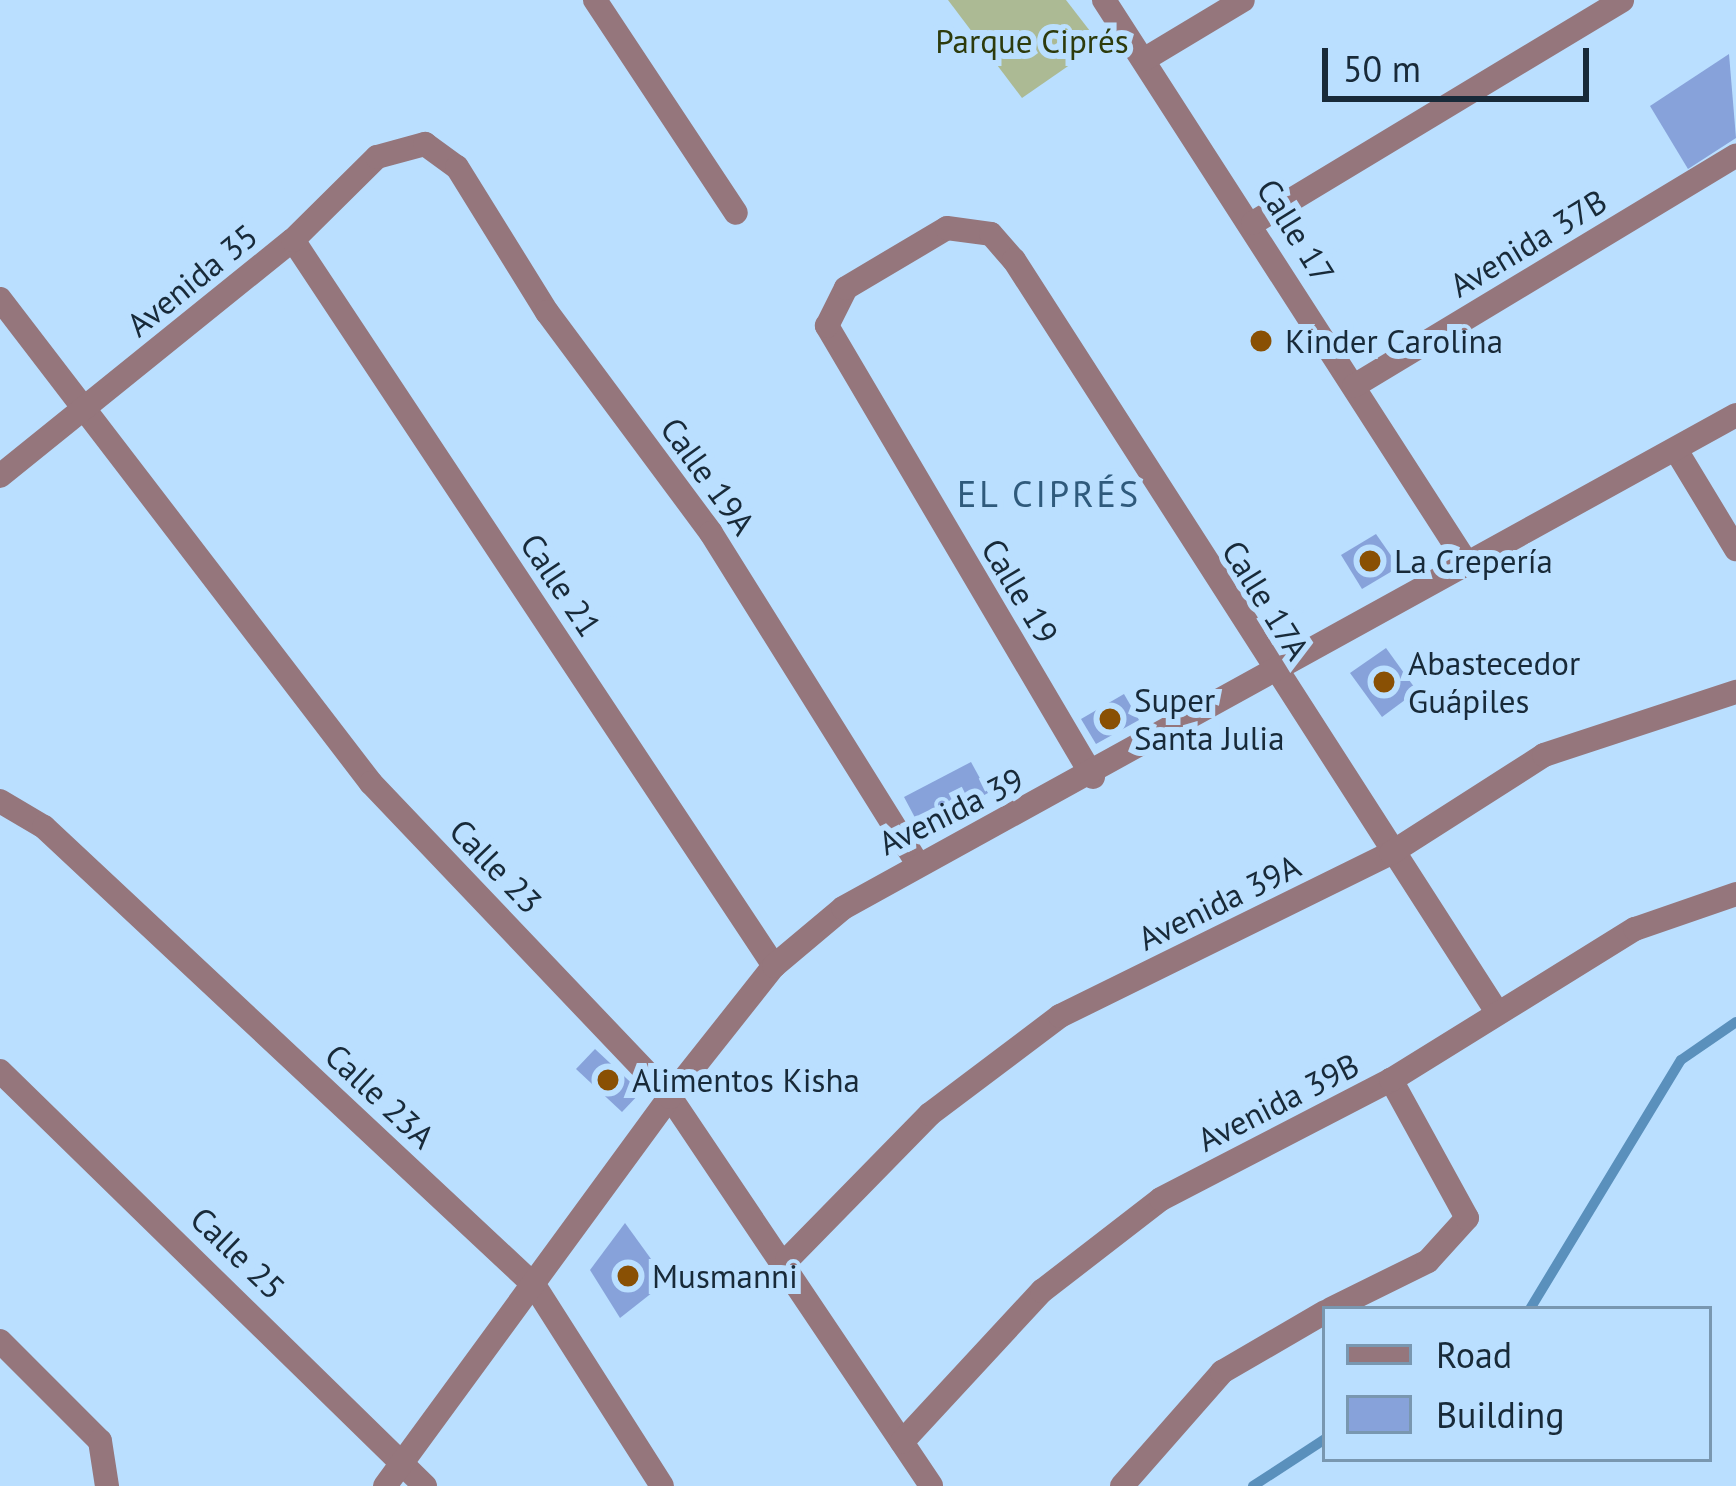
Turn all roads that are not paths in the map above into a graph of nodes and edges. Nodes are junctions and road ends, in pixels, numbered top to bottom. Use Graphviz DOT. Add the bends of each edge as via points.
graph roads {
  1 [pos="595,0"];
  2 [pos="1104,0"];
  3 [pos="1243,0"];
  4 [pos="1622,0"];
  5 [pos="1144,59"];
  6 [pos="425,144"];
  7 [pos="1736,156"];
  8 [pos="736,213"];
  9 [pos="1253,224"];
  10 [pos="292,240"];
  11 [pos="0,299"];
  12 [pos="826,312"];
  13 [pos="1354,386"];
  14 [pos="81,413"];
  15 [pos="1736,415"];
  16 [pos="1676,450"];
  17 [pos="0,476"];
  18 [pos="1736,549"];
  19 [pos="1466,562"];
  20 [pos="1275,678"];
  21 [pos="1736,692"];
  22 [pos="1093,778"];
  23 [pos="0,801"];
  24 [pos="1391,854"];
  25 [pos="918,864"];
  26 [pos="1736,894"];
  27 [pos="774,966"];
  28 [pos="1497,1012"];
  29 [pos="0,1071"];
  30 [pos="1391,1080"];
  31 [pos="670,1097"];
  32 [pos="787,1260"];
  33 [pos="534,1286"];
  34 [pos="1336,1306"];
  35 [pos="1322,1314"];
  36 [pos="0,1341"];
  37 [pos="902,1442"];
  38 [pos="406,1459"];
  39 [pos="107,1486"];
  40 [pos="385,1486"];
  41 [pos="425,1486"];
  42 [pos="662,1486"];
  43 [pos="931,1486"];
  44 [pos="1122,1486"];
  1 -- 8 [label="street"];
  2 -- 5 [label="street, Calle 17"];
  3 -- 5 [label="street"];
  4 -- 9 [label="street"];
  5 -- 9 [label="street, Calle 17"];
  6 -- 10 [label="street, Avenida 35" via="377,157"];
  6 -- 25 [label="street, Calle 19A" via="458,167 547,312 711,533"];
  7 -- 13 [label="street, Avenida 37B"];
  9 -- 13 [label="street, Calle 17"];
  10 -- 14 [label="street, Avenida 35"];
  10 -- 27 [label="street, Calle 21"];
  11 -- 14 [label="street, Calle 23"];
  12 -- 20 [label="street, Calle 17A" via="926,238 977,228 1014,260"];
  12 -- 22 [label="street, Calle 19" via="836,349"];
  13 -- 19 [label="street, Calle 17"];
  14 -- 17 [label="street, Avenida 35"];
  14 -- 31 [label="street, Calle 23" via="371,783"];
  15 -- 16 [label="street, Avenida 39"];
  16 -- 18 [label="street"];
  16 -- 19 [label="street, Avenida 39"];
  19 -- 20 [label="street, Avenida 39"];
  20 -- 22 [label="street, Avenida 39"];
  20 -- 24 [label="street, Calle 17A"];
  21 -- 24 [label="street, Avenida 39A" via="1544,754"];
  22 -- 25 [label="street, Avenida 39"];
  23 -- 33 [label="street, Calle 23A" via="44,827"];
  24 -- 28 [label="street, Calle 17A"];
  24 -- 32 [label="street, Avenida 39A" via="1060,1016 930,1114"];
  25 -- 27 [label="street, Avenida 39"];
  26 -- 28 [label="street, Avenida 39B" via="1636,929"];
  27 -- 31 [label="street, Avenida 39"];
  28 -- 30 [label="street, Avenida 39B"];
  29 -- 38 [label="street, Calle 25"];
  30 -- 34 [label="street" via="1462,1196 1463,1230 1428,1262"];
  30 -- 37 [label="street, Avenida 39B" via="1161,1199 1042,1291"];
  31 -- 32 [label="street, Calle 23"];
  31 -- 33 [label="street, Avenida 39"];
  32 -- 37 [label="street, Calle 23"];
  33 -- 38 [label="street, Avenida 39"];
  33 -- 42 [label="street, Calle 23A"];
  35 -- 44 [label="street" via="1222,1372"];
  36 -- 39 [label="street" via="109,1457"];
  37 -- 43 [label="street, Calle 23"];
  38 -- 40 [label="street, Avenida 39"];
  38 -- 41 [label="street, Calle 25"];
}
